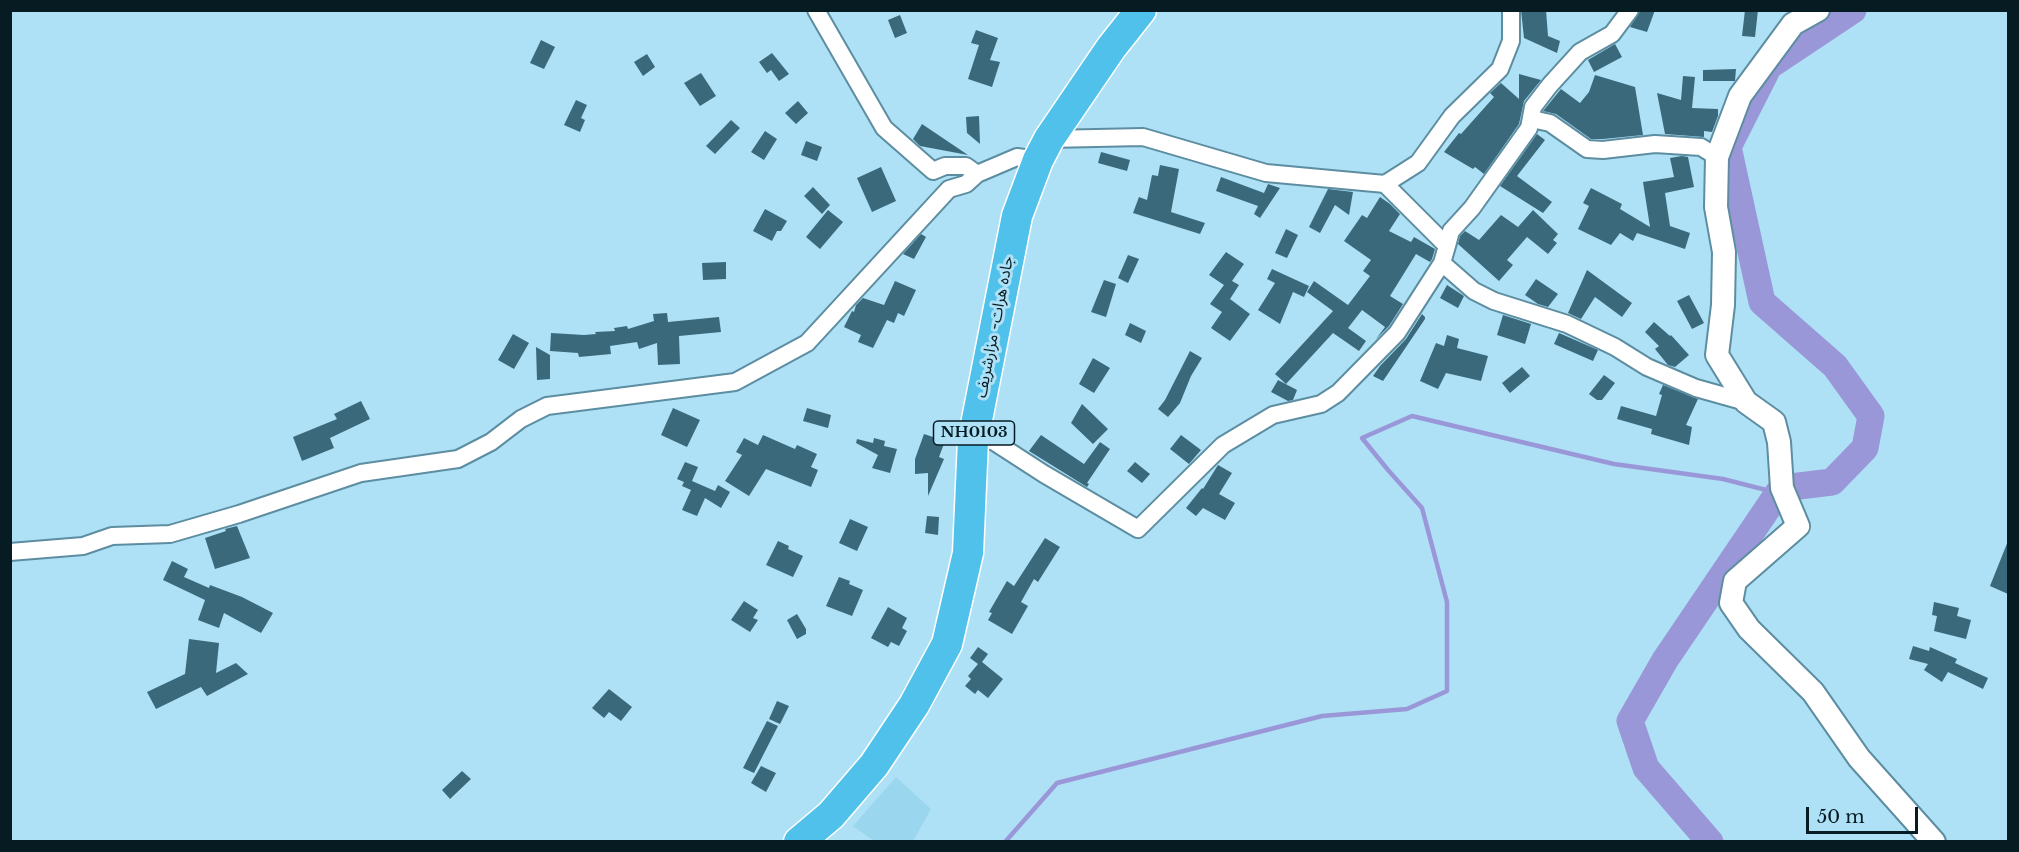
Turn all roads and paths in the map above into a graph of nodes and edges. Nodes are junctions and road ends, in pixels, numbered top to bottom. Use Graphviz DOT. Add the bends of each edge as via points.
graph roads {
  1 [pos="816,10"];
  2 [pos="1141,10"];
  3 [pos="1511,10"];
  4 [pos="1630,10"];
  5 [pos="1818,10"];
  6 [pos="1532,119"];
  7 [pos="1043,150"];
  8 [pos="1717,157"];
  9 [pos="977,174"];
  10 [pos="1385,184"];
  11 [pos="1447,246"];
  12 [pos="1442,263"];
  13 [pos="1746,402"];
  14 [pos="973,440"];
  15 [pos="10,552"];
  16 [pos="828,828"];
  17 [pos="799,842"];
  18 [pos="1934,842"];
  1 -- 9 [label="street" via="884,128 933,171 945,166 966,166"];
  2 -- 7 [label="highway, جاده هرات- مزارشریف / NH0103"];
  3 -- 10 [label="street" via="1511,41 1500,69 1452,116 1418,163"];
  4 -- 6 [label="street" via="1612,34 1580,52 1550,85 1533,107"];
  5 -- 8 [label="street" via="1793,24 1740,96"];
  6 -- 8 [label="street" via="1550,123 1587,148 1655,144 1701,147"];
  6 -- 11 [label="street" via="1522,139 1451,231"];
  7 -- 9 [label="street"];
  7 -- 10 [label="street" via="1143,137 1266,173"];
  7 -- 14 [label="highway, جاده هرات- مزارشریف / NH0103" via="1017,216"];
  8 -- 13 [label="street" via="1716,207 1724,252 1724,304 1717,355"];
  9 -- 15 [label="street" via="966,184 950,189 807,343 735,382 547,406 458,459 361,473 170,534 112,536 83,546"];
  10 -- 11 [label="street"];
  11 -- 12 [label="street"];
  12 -- 13 [label="street" via="1474,291 1494,301 1568,324 1647,367 1696,388"];
  12 -- 14 [label="street" via="1397,333 1338,393 1321,404 1273,416 1222,445 1138,529 993,441"];
  13 -- 18 [label="street" via="1773,422 1779,442 1782,488 1798,526 1735,581 1731,603 1749,629 1813,692 1859,758"];
  14 -- 16 [label="highway, جاده هرات- مزارشریف / NH0103" via="968,553 947,644 914,705"];
  16 -- 17 [label="highway, جاده هرات- مزارشریف / NH0103"];
}
